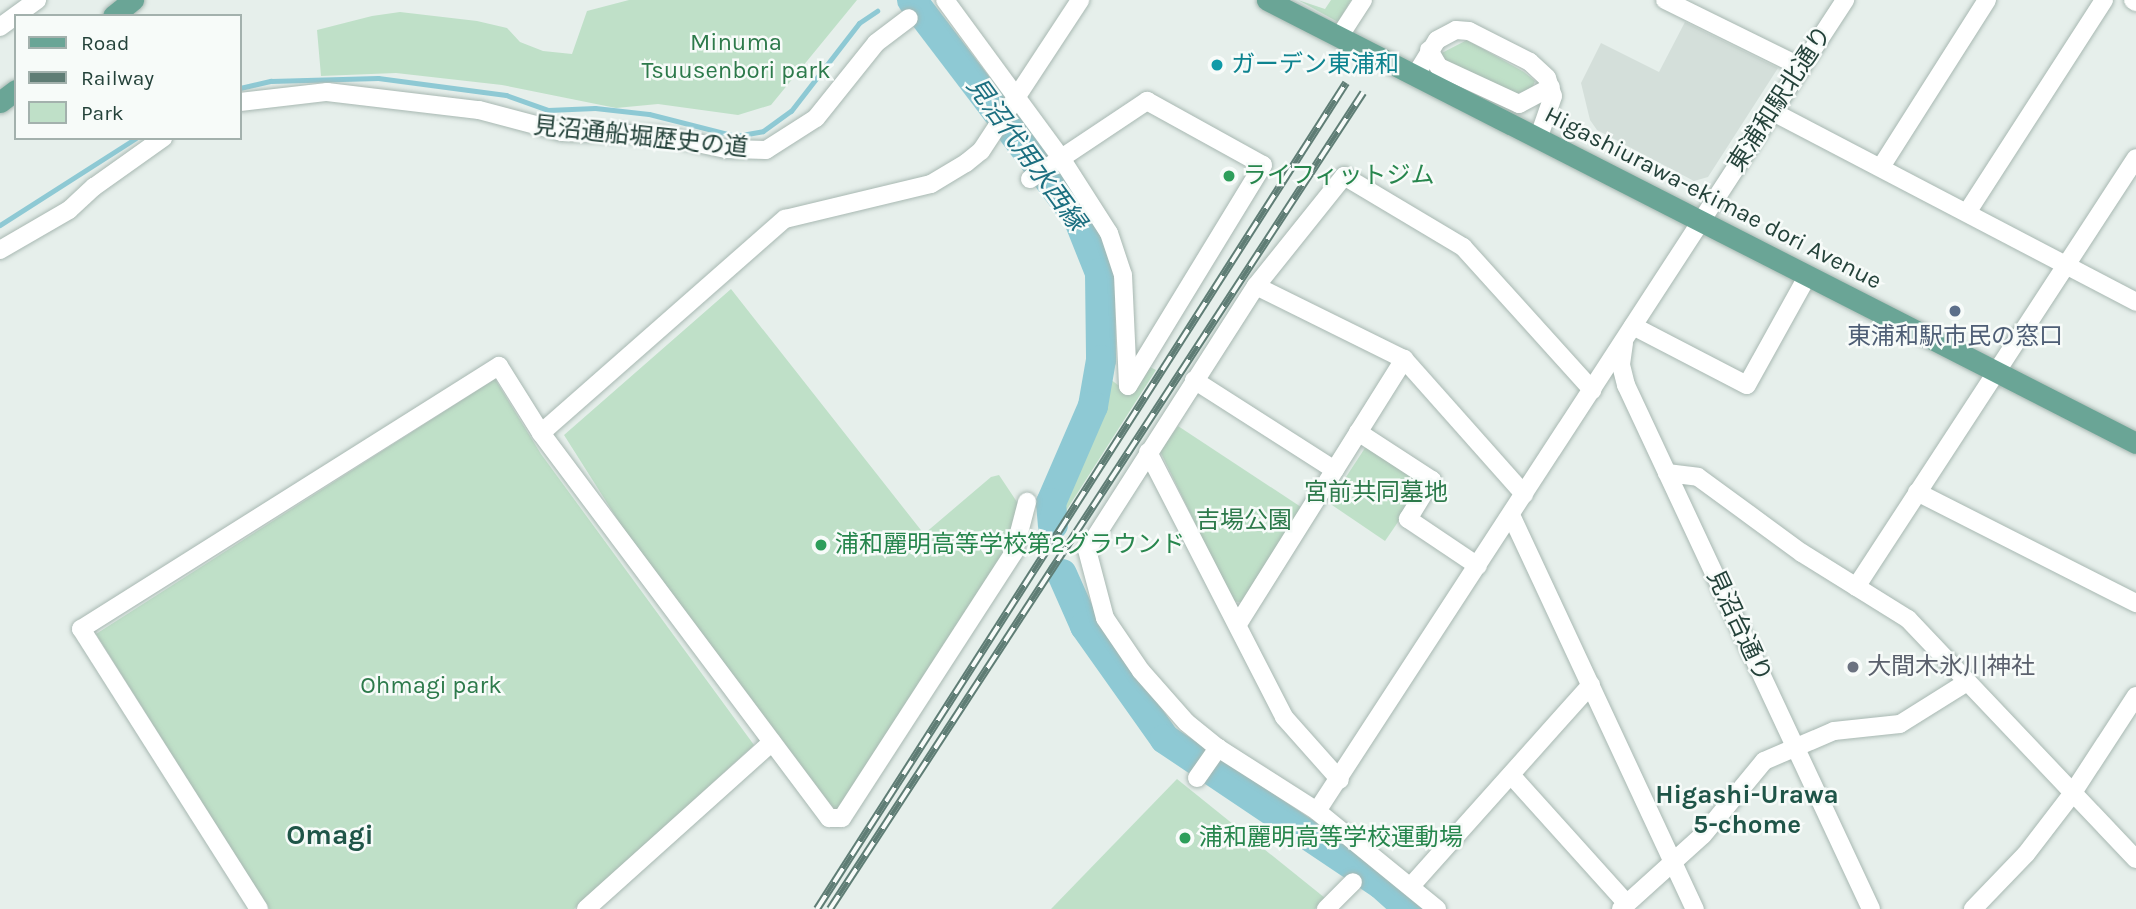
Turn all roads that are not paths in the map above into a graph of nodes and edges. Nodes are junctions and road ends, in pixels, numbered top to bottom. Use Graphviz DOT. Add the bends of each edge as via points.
graph roads {
  1 [pos="37,0"];
  2 [pos="131,0"];
  3 [pos="944,0"];
  4 [pos="1080,0"];
  5 [pos="1266,0"];
  6 [pos="1363,0"];
  7 [pos="1665,0"];
  8 [pos="1844,0"];
  9 [pos="1987,0"];
  10 [pos="2104,0"];
  11 [pos="18,14"];
  12 [pos="115,14"];
  13 [pos="909,18"];
  14 [pos="1339,37"];
  15 [pos="1429,50"];
  16 [pos="1801,67"];
  17 [pos="1415,76"];
  18 [pos="1551,87"];
  19 [pos="1018,97"];
  20 [pos="242,102"];
  21 [pos="1773,112"];
  22 [pos="1538,139"];
  23 [pos="160,140"];
  24 [pos="1061,158"];
  25 [pos="2136,158"];
  26 [pos="1881,167"];
  27 [pos="1030,179"];
  28 [pos="1968,211"];
  29 [pos="1701,220"];
  30 [pos="0,250"];
  31 [pos="2067,262"];
  32 [pos="1808,275"];
  33 [pos="1256,286"];
  34 [pos="2136,302"];
  35 [pos="1629,333"];
  36 [pos="1404,359"];
  37 [pos="1993,371"];
  38 [pos="1195,380"];
  39 [pos="1592,390"];
  40 [pos="1358,432"];
  41 [pos="541,433"];
  42 [pos="2136,443"];
  43 [pos="1148,452"];
  44 [pos="1335,470"];
  45 [pos="1667,473"];
  46 [pos="1917,492"];
  47 [pos="1524,494"];
  48 [pos="1027,502"];
  49 [pos="1511,515"];
  50 [pos="1478,566"];
  51 [pos="1856,587"];
  52 [pos="2136,603"];
  53 [pos="1238,624"];
  54 [pos="1967,682"];
  55 [pos="1591,685"];
  56 [pos="2136,696"];
  57 [pos="2129,721"];
  58 [pos="772,742"];
  59 [pos="1795,745"];
  60 [pos="1218,748"];
  61 [pos="1511,775"];
  62 [pos="1197,778"];
  63 [pos="1340,780"];
  64 [pos="2072,794"];
  65 [pos="1317,811"];
  66 [pos="2136,859"];
  67 [pos="1672,860"];
  68 [pos="1353,882"];
  69 [pos="1411,886"];
  70 [pos="1624,906"];
  71 [pos="259,909"];
  72 [pos="586,909"];
  73 [pos="1326,909"];
  74 [pos="1437,909"];
  75 [pos="1695,909"];
  76 [pos="1871,909"];
  77 [pos="1973,909"];
  1 -- 11 [label="street"];
  2 -- 12 [label="main road"];
  3 -- 19 [label="street"];
  4 -- 19 [label="street"];
  5 -- 14 [label="main road, Higashiurawa-ekimae dori Avenue"];
  6 -- 14 [label="street"];
  7 -- 16 [label="street"];
  8 -- 16 [label="street, 東浦和駅北通り"];
  9 -- 26 [label="street"];
  10 -- 28 [label="street"];
  13 -- 20 [label="street, 見沼通船堀歴史の道" via="876,43 817,118 766,150 726,149 659,135 562,132 479,110 327,92"];
  14 -- 17 [label="main road, Higashiurawa-ekimae dori Avenue"];
  15 -- 17 [label="street"];
  15 -- 18 [label="street" via="1439,67 1519,104"];
  15 -- 18 [label="street" via="1447,33 1469,31 1531,62"];
  16 -- 21 [label="street, 東浦和駅北通り"];
  17 -- 22 [label="main road, Higashiurawa-ekimae dori Avenue"];
  18 -- 22 [label="street" via="1552,107"];
  19 -- 24 [label="street"];
  19 -- 41 [label="street" via="966,163 931,184 785,219"];
  21 -- 26 [label="street"];
  21 -- 29 [label="street, 東浦和駅北通り"];
  22 -- 29 [label="main road, Higashiurawa-ekimae dori Avenue"];
  23 -- 30 [label="street" via="69,210"];
  24 -- 24 [label="street" via="1109,233 1123,275 1128,386 1264,165 1147,101"];
  24 -- 27 [label="street"];
  25 -- 31 [label="street"];
  26 -- 28 [label="street"];
  28 -- 31 [label="street"];
  29 -- 32 [label="main road, Higashiurawa-ekimae dori Avenue"];
  29 -- 35 [label="street, 東浦和駅北通り"];
  31 -- 34 [label="street"];
  31 -- 37 [label="street"];
  32 -- 35 [label="street" via="1747,385"];
  32 -- 37 [label="main road, Higashiurawa-ekimae dori Avenue"];
  33 -- 36 [label="street"];
  33 -- 38 [label="street"];
  33 -- 39 [label="street" via="1344,176 1463,247"];
  35 -- 39 [label="street, 東浦和駅北通り"];
  35 -- 45 [label="street, 見沼台通り" via="1621,365 1626,385"];
  36 -- 40 [label="street"];
  36 -- 47 [label="street"];
  37 -- 42 [label="main road, Higashiurawa-ekimae dori Avenue"];
  37 -- 46 [label="street"];
  38 -- 43 [label="street"];
  38 -- 44 [label="street"];
  39 -- 47 [label="street, 東浦和駅北通り"];
  40 -- 44 [label="street"];
  40 -- 50 [label="street" via="1432,480 1408,519"];
  41 -- 58 [label="street"];
  41 -- 71 [label="street" via="499,366 81,629"];
  43 -- 53 [label="street"];
  43 -- 60 [label="street" via="1087,550 1105,618 1141,671 1186,722"];
  44 -- 53 [label="street"];
  45 -- 51 [label="street" via="1698,477"];
  45 -- 59 [label="street, 見沼台通り"];
  46 -- 51 [label="street"];
  46 -- 52 [label="street"];
  47 -- 49 [label="street, 東浦和駅北通り"];
  48 -- 58 [label="street" via="1014,552 842,818 829,818"];
  49 -- 50 [label="street, 東浦和駅北通り"];
  49 -- 55 [label="street"];
  50 -- 63 [label="street, 東浦和駅北通り"];
  51 -- 54 [label="street" via="1908,619"];
  53 -- 63 [label="street" via="1284,718"];
  54 -- 59 [label="street" via="1900,724 1834,731"];
  54 -- 64 [label="street"];
  55 -- 61 [label="street"];
  55 -- 67 [label="street"];
  56 -- 57 [label="street"];
  57 -- 64 [label="street"];
  58 -- 72 [label="street"];
  59 -- 67 [label="street" via="1764,761 1703,835"];
  59 -- 76 [label="street, 見沼台通り"];
  60 -- 62 [label="street"];
  60 -- 65 [label="street"];
  61 -- 69 [label="street"];
  61 -- 70 [label="street"];
  63 -- 65 [label="street, 東浦和駅北通り"];
  64 -- 66 [label="street"];
  64 -- 77 [label="street" via="2026,854"];
  65 -- 69 [label="street"];
  67 -- 70 [label="street"];
  67 -- 75 [label="street"];
  68 -- 73 [label="street"];
  69 -- 74 [label="street"];
}
